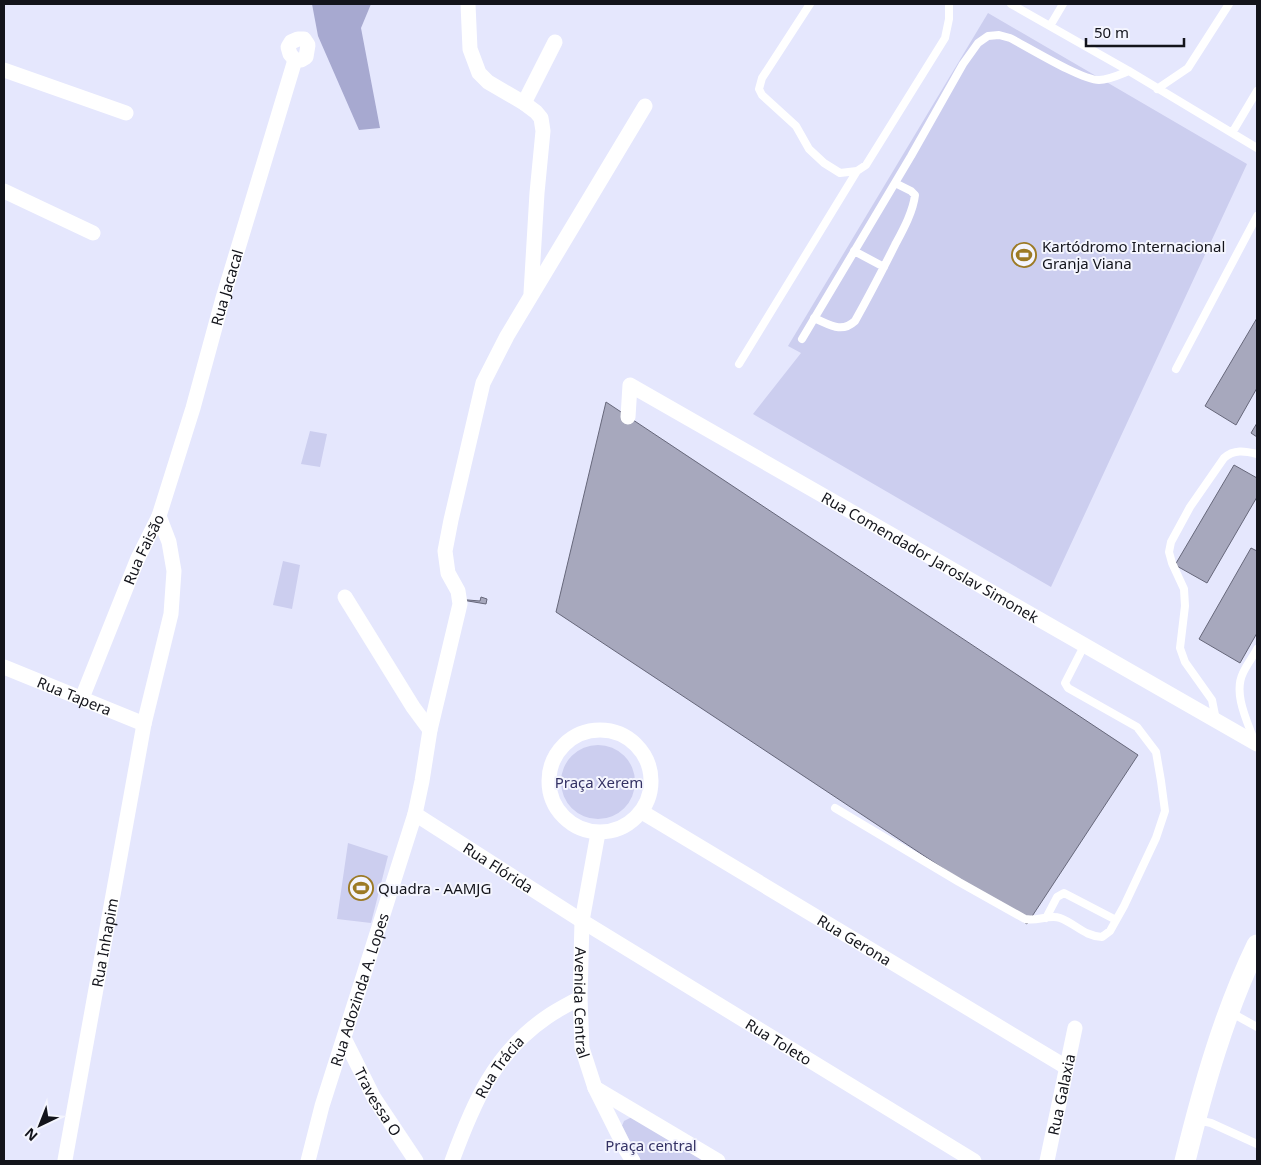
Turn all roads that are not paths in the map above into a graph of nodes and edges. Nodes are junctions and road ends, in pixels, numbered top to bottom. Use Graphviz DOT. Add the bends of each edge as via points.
graph roads {
  1 [pos="468,4"];
  2 [pos="810,4"];
  3 [pos="949,4"];
  4 [pos="1011,4"];
  5 [pos="1063,4"];
  6 [pos="1229,4"];
  7 [pos="1050,26"];
  8 [pos="555,42"];
  9 [pos="295,60"];
  10 [pos="4,70"];
  11 [pos="1129,71"];
  12 [pos="1157,88"];
  13 [pos="1257,91"];
  14 [pos="524,103"];
  15 [pos="646,106"];
  16 [pos="126,113"];
  17 [pos="1232,133"];
  18 [pos="1257,148"];
  19 [pos="857,171"];
  20 [pos="895,182"];
  21 [pos="4,192"];
  22 [pos="1257,216"];
  23 [pos="93,233"];
  24 [pos="854,251"];
  25 [pos="884,267"];
  26 [pos="531,295"];
  27 [pos="814,318"];
  28 [pos="802,339"];
  29 [pos="738,364"];
  30 [pos="1176,369"];
  31 [pos="628,417"];
  32 [pos="1257,454"];
  33 [pos="159,516"];
  34 [pos="345,596"];
  35 [pos="1085,644"];
  36 [pos="1257,649"];
  37 [pos="4,667"];
  38 [pos="82,698"];
  39 [pos="1216,720"];
  40 [pos="144,724"];
  41 [pos="430,730"];
  42 [pos="1256,744"];
  43 [pos="835,808"];
  44 [pos="642,812"];
  45 [pos="415,814"];
  46 [pos="598,833"];
  47 [pos="1046,918"];
  48 [pos="1116,920"];
  49 [pos="582,921"];
  50 [pos="1257,945"];
  51 [pos="580,998"];
  52 [pos="1229,1012"];
  53 [pos="1257,1027"];
  54 [pos="1074,1028"];
  55 [pos="345,1040"];
  56 [pos="1066,1067"];
  57 [pos="595,1088"];
  58 [pos="1195,1119"];
  59 [pos="1257,1144"];
  60 [pos="64,1160"];
  61 [pos="308,1161"];
  62 [pos="416,1161"];
  63 [pos="452,1161"];
  64 [pos="633,1161"];
  65 [pos="718,1161"];
  66 [pos="974,1161"];
  67 [pos="1047,1161"];
  68 [pos="1185,1161"];
  1 -- 14 [label="street" via="470,49 479,73"];
  2 -- 19 [label="lane" via="762,78 759,89 796,126 809,149 824,163 840,173"];
  3 -- 19 [label="lane" via="945,38 866,165"];
  4 -- 7 [label="lane"];
  5 -- 7 [label="lane"];
  6 -- 12 [label="lane" via="1188,68"];
  7 -- 11 [label="lane"];
  8 -- 14 [label="street"];
  9 -- 33 [label="street, Rua Jacacal"];
  10 -- 16 [label="street"];
  11 -- 12 [label="lane"];
  11 -- 20 [label="lane" via="1108,80 1097,80 1080,75 1010,38 988,36 963,64"];
  12 -- 17 [label="lane"];
  13 -- 17 [label="lane"];
  14 -- 26 [label="street" via="541,118 543,131"];
  15 -- 26 [label="street, Rua Adozinda A. Lopes"];
  17 -- 18 [label="lane"];
  19 -- 29 [label="lane"];
  20 -- 24 [label="lane"];
  20 -- 25 [label="lane" via="914,195 914,202"];
  21 -- 23 [label="street"];
  22 -- 30 [label="lane"];
  24 -- 25 [label="lane"];
  24 -- 27 [label="lane"];
  25 -- 27 [label="lane" via="848,326 832,326"];
  26 -- 41 [label="street, Rua Adozinda A. Lopes" via="483,383 455,501 445,551 448,573 458,591 460,604"];
  27 -- 28 [label="lane"];
  31 -- 35 [label="street, Rua Comendador Jaroslav Simonek" via="630,385"];
  32 -- 39 [label="lane" via="1230,453 1224,458 1190,507 1170,552 1184,589 1180,648 1185,662 1212,700"];
  33 -- 38 [label="street, Rua Faisão" via="138,558"];
  33 -- 40 [label="street, Rua Faisão" via="169,542 174,592"];
  34 -- 41 [label="street"];
  35 -- 39 [label="street, Rua Comendador Jaroslav Simonek"];
  35 -- 48 [label="lane" via="1064,683 1138,727 1156,752 1165,810 1156,838"];
  36 -- 42 [label="lane" via="1242,673 1239,687 1245,717"];
  37 -- 38 [label="street, Rua Tapera"];
  38 -- 40 [label="street, Rua Tapera"];
  39 -- 42 [label="street, Rua Comendador Jaroslav Simonek"];
  40 -- 60 [label="street, Rua Inhapim"];
  41 -- 45 [label="street, Rua Adozinda A. Lopes"];
  43 -- 47 [label="lane" via="1025,919"];
  44 -- 46 [label="street" via="630,824 615,831"];
  44 -- 46 [label="street" via="650,796 652,779 648,762 639,748 626,737 610,731 593,730 577,735 563,745 553,759 548,775 549,792 567,821 582,830"];
  44 -- 56 [label="street, Rua Gerona"];
  45 -- 49 [label="street, Rua Flórida"];
  45 -- 55 [label="street, Rua Adozinda A. Lopes" via="363,973"];
  46 -- 49 [label="street, Avenida Central"];
  47 -- 48 [label="lane" via="1060,918 1091,936 1102,937"];
  47 -- 48 [label="lane" via="1057,897 1064,893"];
  49 -- 51 [label="street, Avenida Central"];
  49 -- 66 [label="street, Rua Toleto"];
  50 -- 52 [label="street"];
  51 -- 57 [label="street, Avenida Central" via="582,1048"];
  51 -- 63 [label="street, Rua Trácia" via="532,1027 501,1058 467,1120"];
  52 -- 53 [label="lane"];
  52 -- 58 [label="street"];
  54 -- 56 [label="street, Rua Galaxia"];
  55 -- 61 [label="street, Rua Adozinda A. Lopes" via="322,1106"];
  55 -- 62 [label="street, Travessa O" via="374,1098"];
  56 -- 67 [label="street, Rua Galaxia"];
  57 -- 64 [label="street, Avenida Central"];
  57 -- 65 [label="street"];
  58 -- 59 [label="lane" via="1212,1123"];
  58 -- 68 [label="street"];
}
